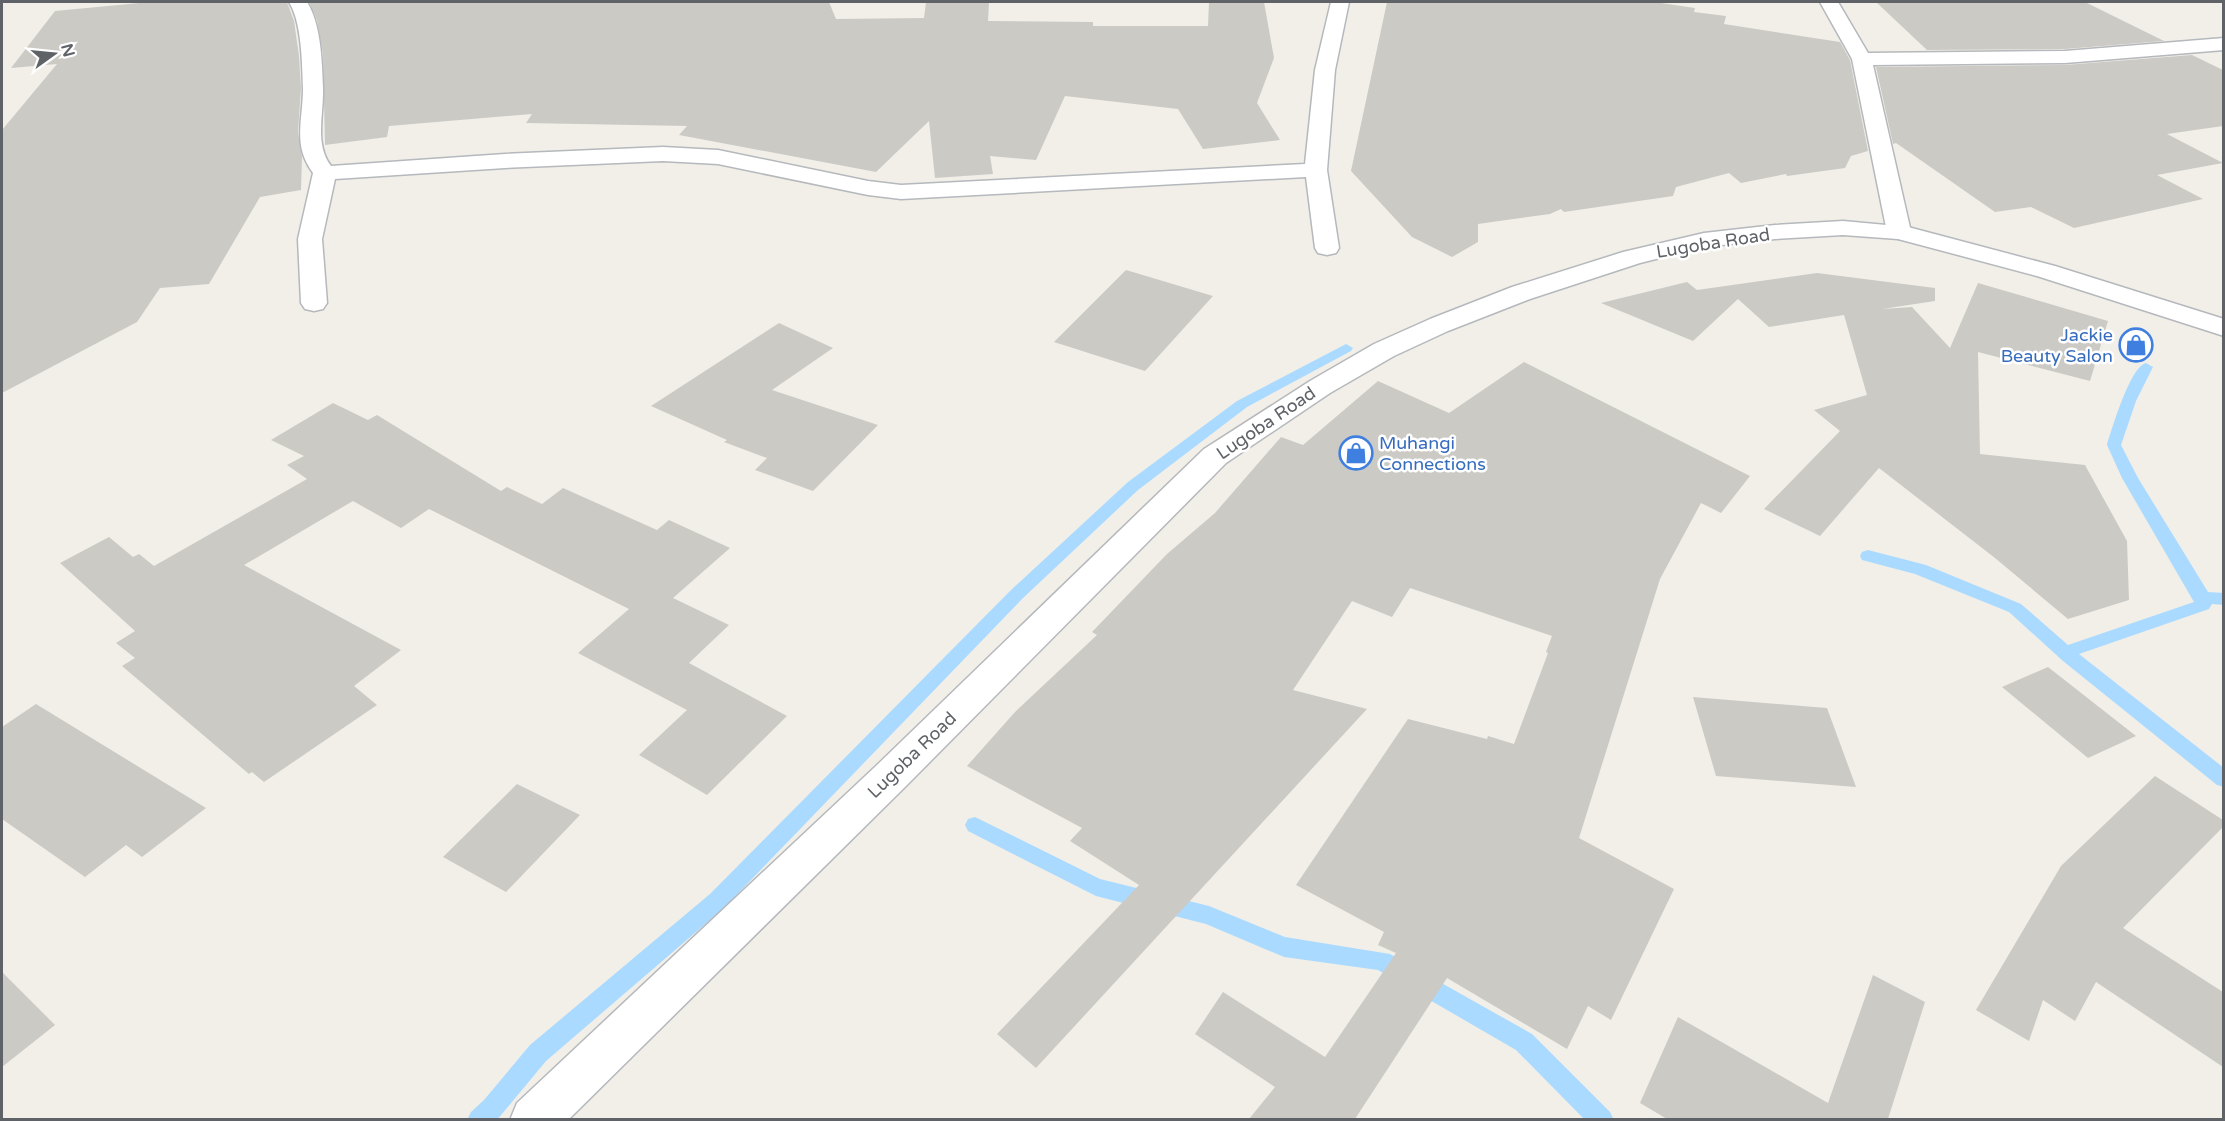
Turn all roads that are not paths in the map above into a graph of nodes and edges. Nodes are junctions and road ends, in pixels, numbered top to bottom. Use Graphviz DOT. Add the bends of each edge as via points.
graph roads {
  1 [pos="298,2"];
  2 [pos="1340,2"];
  3 [pos="1828,2"];
  4 [pos="2223,44"];
  5 [pos="1862,60"];
  6 [pos="1316,170"];
  7 [pos="325,173"];
  8 [pos="1899,232"];
  9 [pos="1327,248"];
  10 [pos="314,303"];
  11 [pos="2223,328"];
  12 [pos="534,1119"];
  1 -- 7 [label="street" via="306,15 313,89 310,138 315,160"];
  2 -- 6 [label="street" via="1325,70"];
  3 -- 5 [label="street"];
  4 -- 5 [label="street" via="2065,57"];
  5 -- 8 [label="street"];
  6 -- 7 [label="street" via="901,192 718,157 663,154"];
  6 -- 9 [label="street"];
  7 -- 10 [label="street" via="310,239"];
  8 -- 11 [label="street, Lugoba Road" via="2046,272"];
  8 -- 12 [label="street, Lugoba Road" via="1843,228 1775,232 1704,240 1632,257 1439,325 1384,350 1320,387 1215,456 891,776"];
}
